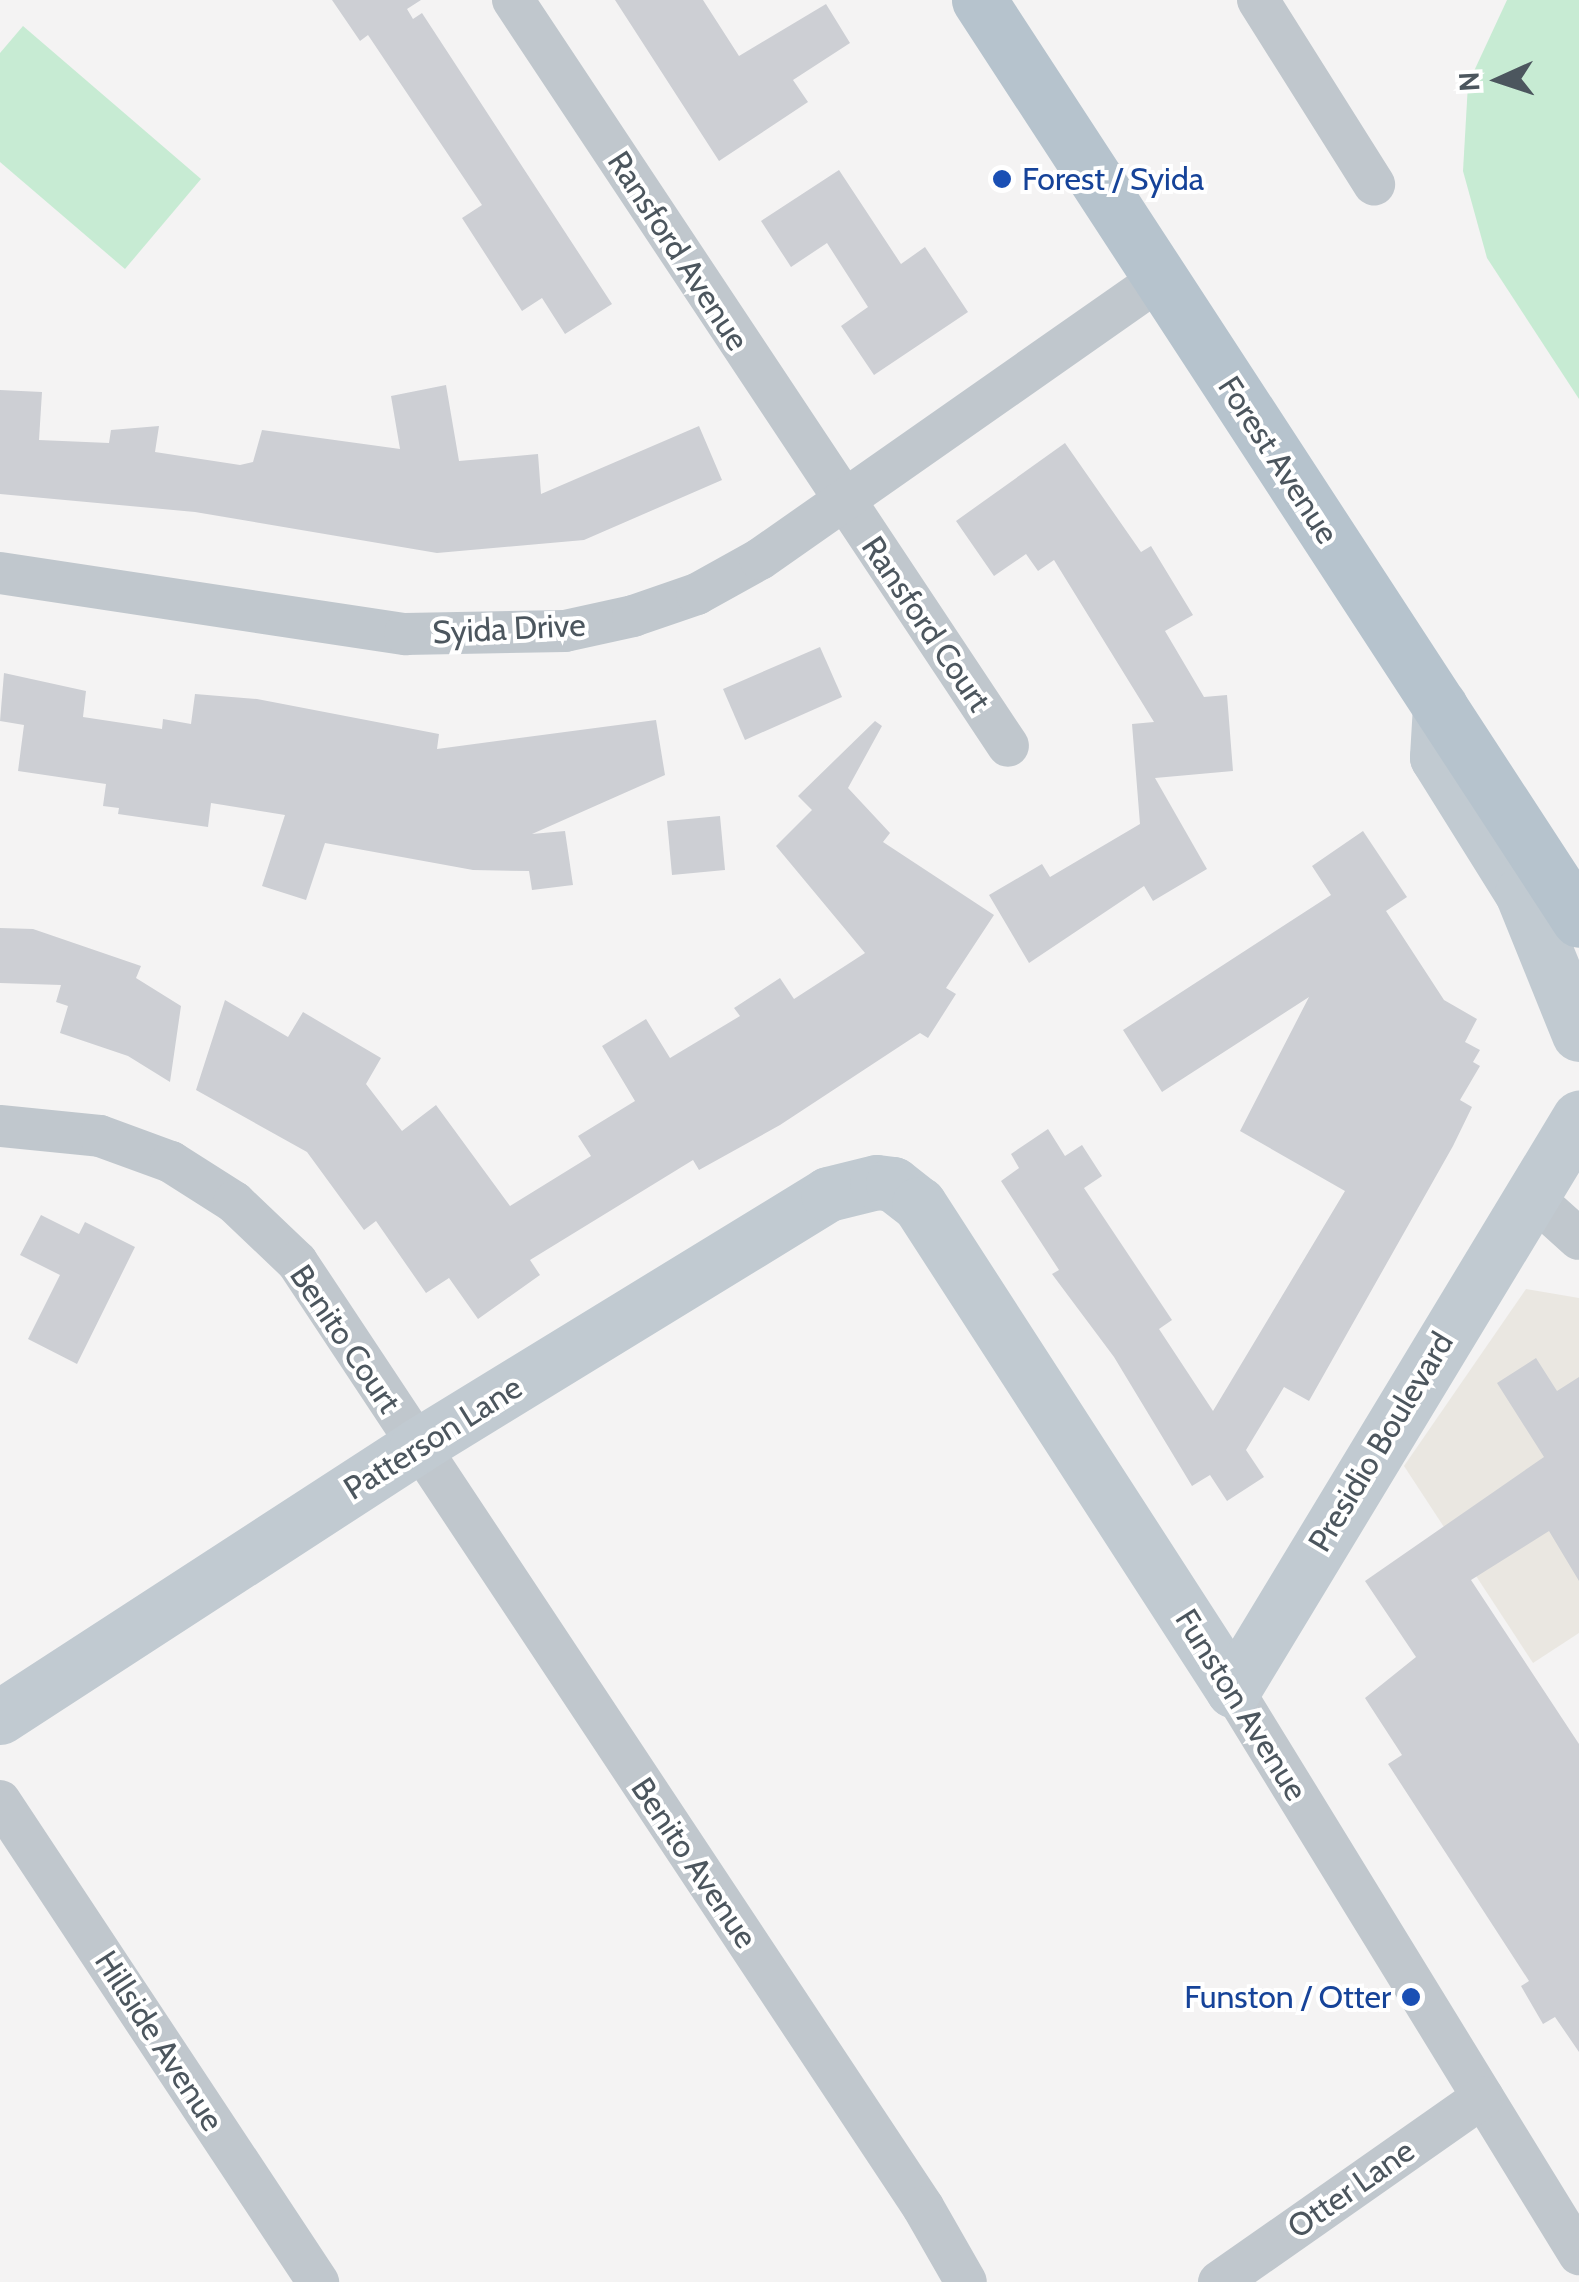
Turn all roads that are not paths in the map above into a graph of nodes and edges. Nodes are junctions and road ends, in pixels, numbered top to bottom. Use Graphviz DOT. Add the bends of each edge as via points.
graph roads {
  1 [pos="513,0"];
  2 [pos="978,0"];
  3 [pos="1258,0"];
  4 [pos="1374,184"];
  5 [pos="1160,279"];
  6 [pos="844,502"];
  7 [pos="0,573"];
  8 [pos="1440,706"];
  9 [pos="1008,746"];
  10 [pos="1579,920"];
  11 [pos="1579,1034"];
  12 [pos="1579,1085"];
  13 [pos="0,1126"];
  14 [pos="1574,1139"];
  15 [pos="877,1182"];
  16 [pos="1530,1194"];
  17 [pos="1579,1239"];
  18 [pos="416,1446"];
  19 [pos="1233,1690"];
  20 [pos="0,1717"];
  21 [pos="0,1801"];
  22 [pos="1483,2097"];
  23 [pos="1579,2254"];
  24 [pos="318,2282"];
  25 [pos="966,2282"];
  26 [pos="1218,2282"];
  1 -- 6 [label="street, Ransford Avenue"];
  2 -- 5 [label="main road, Forest Avenue"];
  3 -- 4 [label="street"];
  5 -- 6 [label="street, Syida Drive"];
  5 -- 8 [label="main road, Forest Avenue"];
  6 -- 7 [label="street, Syida Drive" via="697,594 565,631 404,634"];
  6 -- 9 [label="street, Ransford Court"];
  8 -- 10 [label="main road, Forest Avenue"];
  8 -- 11 [label="street" via="1437,757 1522,893"];
  12 -- 14 [label="street"];
  13 -- 18 [label="street, Benito Court" via="100,1136 170,1162 234,1202 297,1262"];
  14 -- 16 [label="street, Presidio Boulevard"];
  15 -- 18 [label="street, Patterson Lane" via="828,1194"];
  15 -- 19 [label="street, Funston Avenue" via="892,1184 919,1204"];
  16 -- 17 [label="street"];
  16 -- 19 [label="street, Presidio Boulevard"];
  18 -- 20 [label="street, Patterson Lane"];
  18 -- 25 [label="street, Benito Avenue" via="923,2207"];
  19 -- 22 [label="street, Funston Avenue"];
  21 -- 24 [label="street, Hillside Avenue"];
  22 -- 23 [label="street, Funston Avenue"];
  22 -- 26 [label="street, Otter Lane"];
}
